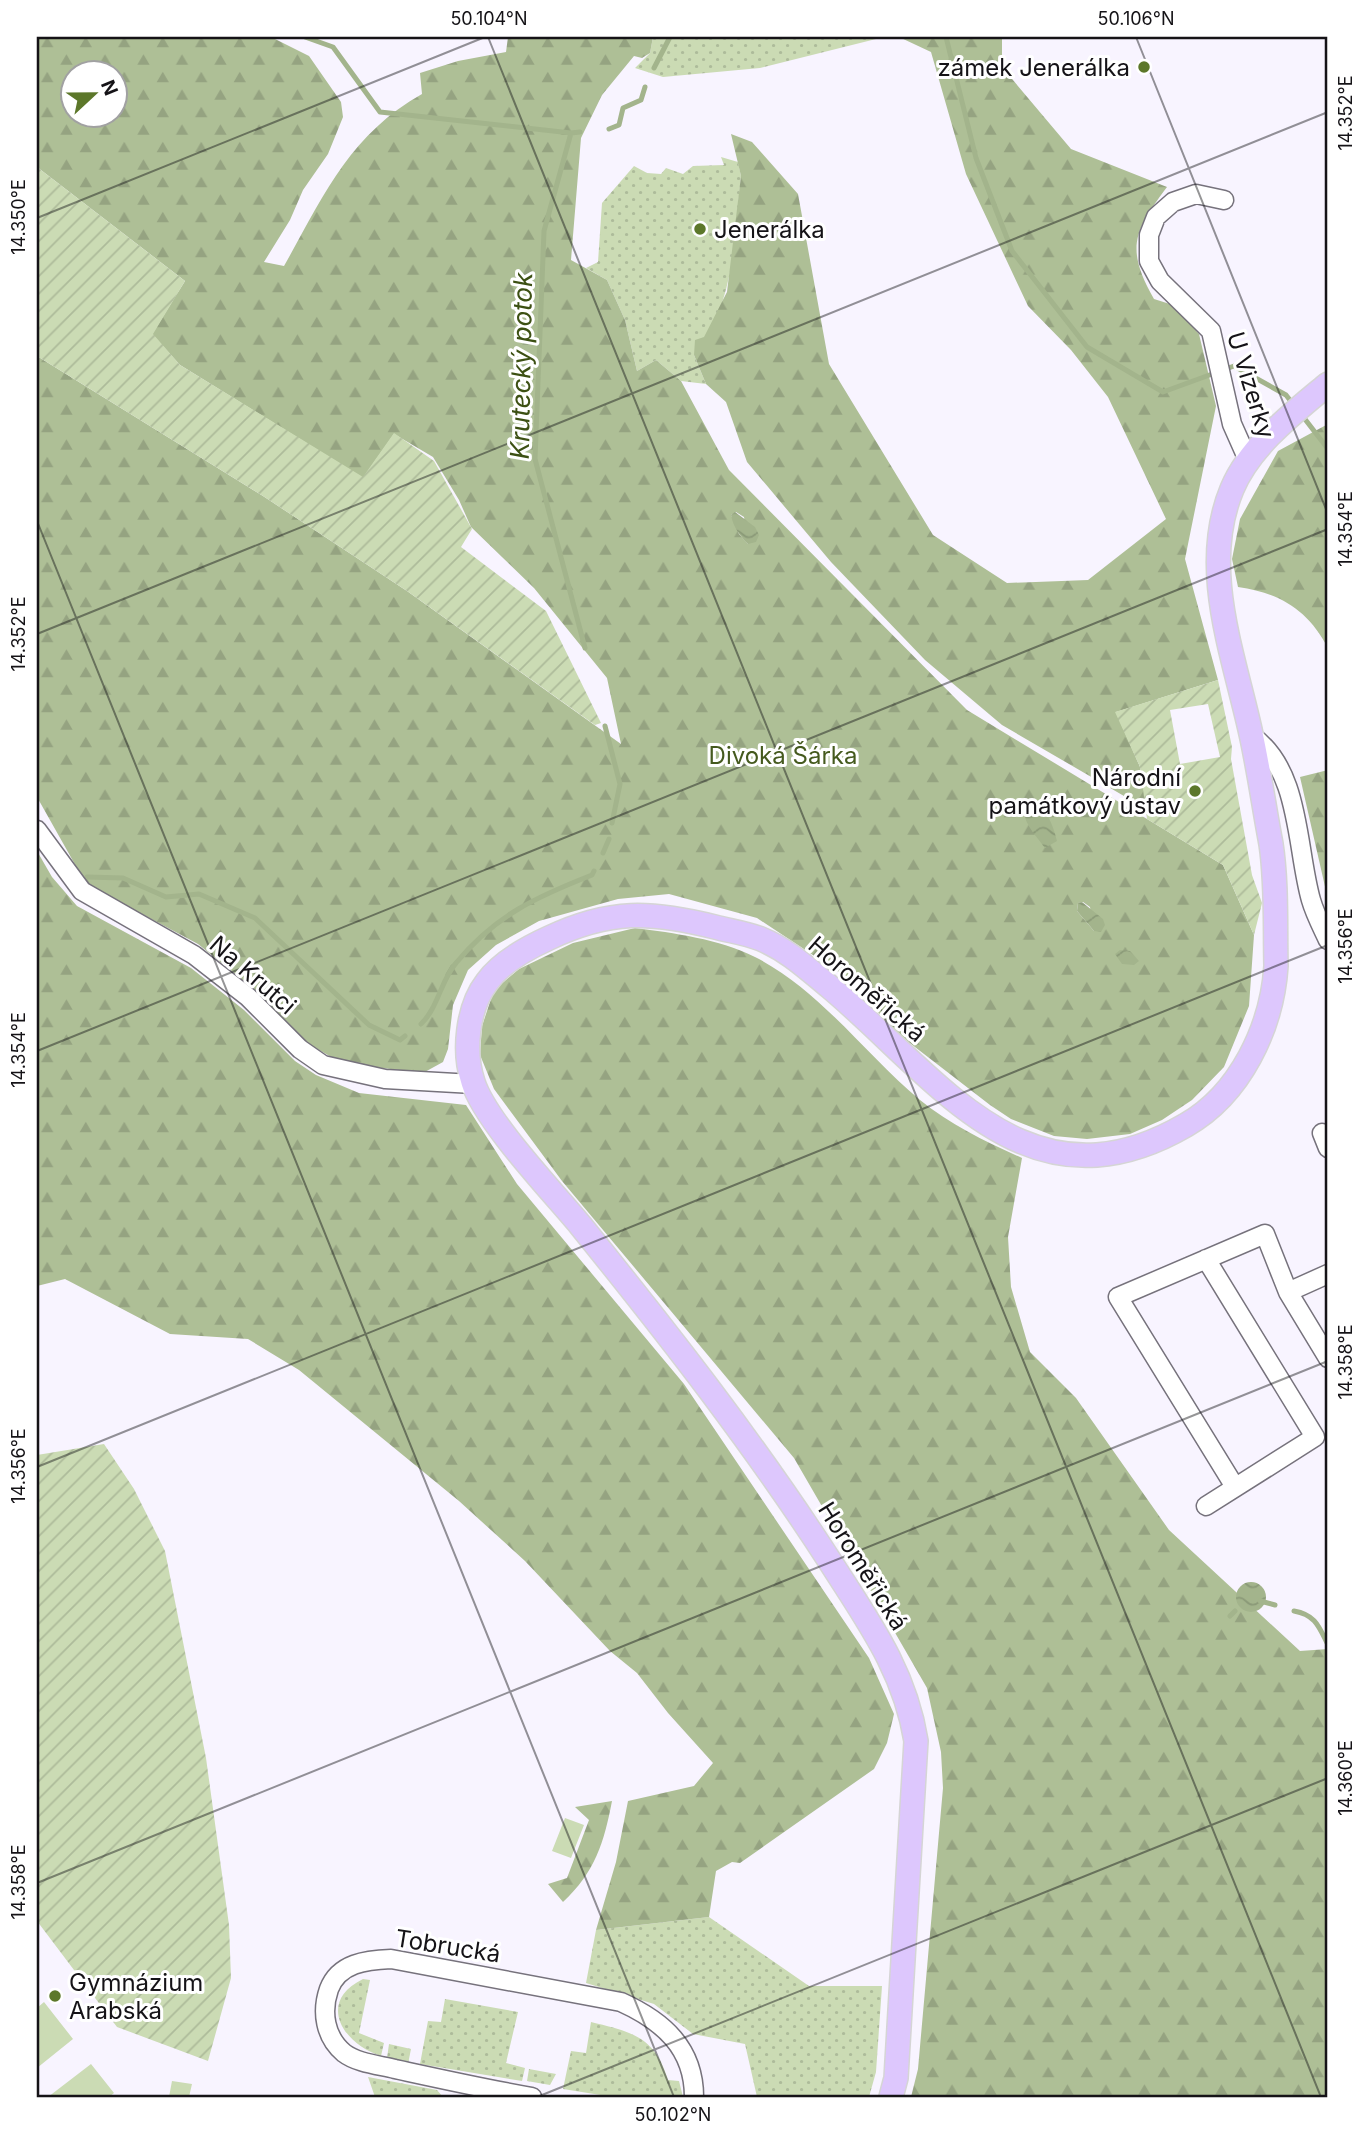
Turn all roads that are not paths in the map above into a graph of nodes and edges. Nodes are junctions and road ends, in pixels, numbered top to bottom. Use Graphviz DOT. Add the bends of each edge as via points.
graph roads {
  1 [pos="1224,200"];
  2 [pos="1328,384"];
  3 [pos="1248,460"];
  4 [pos="1252,736"];
  5 [pos="37,830"];
  6 [pos="1328,940"];
  7 [pos="473,1084"];
  8 [pos="1206,1259"];
  9 [pos="1328,1274"];
  10 [pos="1288,1292"];
  11 [pos="1328,1358"];
  12 [pos="1321,1432"];
  13 [pos="1234,1487"];
  14 [pos="1206,1506"];
  15 [pos="532,2097"];
  16 [pos="694,2097"];
  17 [pos="891,2097"];
  1 -- 3 [label="street, U Vizerky" via="1196,194 1173,202 1156,217 1149,235 1149,261 1160,281 1211,331 1232,424"];
  2 -- 3 [label="main road, Horoměřická"];
  3 -- 4 [label="main road, Horoměřická" via="1222,518 1218,567"];
  4 -- 6 [label="street" via="1273,756 1284,777 1311,902"];
  4 -- 7 [label="main road, Horoměřická" via="1272,859 1275,982 1259,1034 1234,1086 1199,1118 1162,1139 1117,1153 1074,1157 1032,1146 977,1118 782,950 759,938 668,915 608,918 550,937 513,958 487,982 472,1012 467,1049"];
  5 -- 7 [label="street, Na Krutci" via="82,891 194,955 323,1065 373,1077"];
  7 -- 17 [label="main road, Horoměřická" via="495,1121 633,1291 780,1486 891,1661 911,1705 916,1741 897,2064"];
  8 -- 10 [label="street" via="1265,1234"];
  8 -- 12 [label="street"];
  8 -- 13 [label="street" via="1118,1297"];
  9 -- 10 [label="street"];
  10 -- 11 [label="street"];
  12 -- 13 [label="street"];
  13 -- 14 [label="street"];
  15 -- 16 [label="street, Tobrucká" via="345,2054 328,2032 324,2012 332,1980 343,1969 366,1960 391,1959 621,2002 651,2016 669,2033 694,2075"];
}
